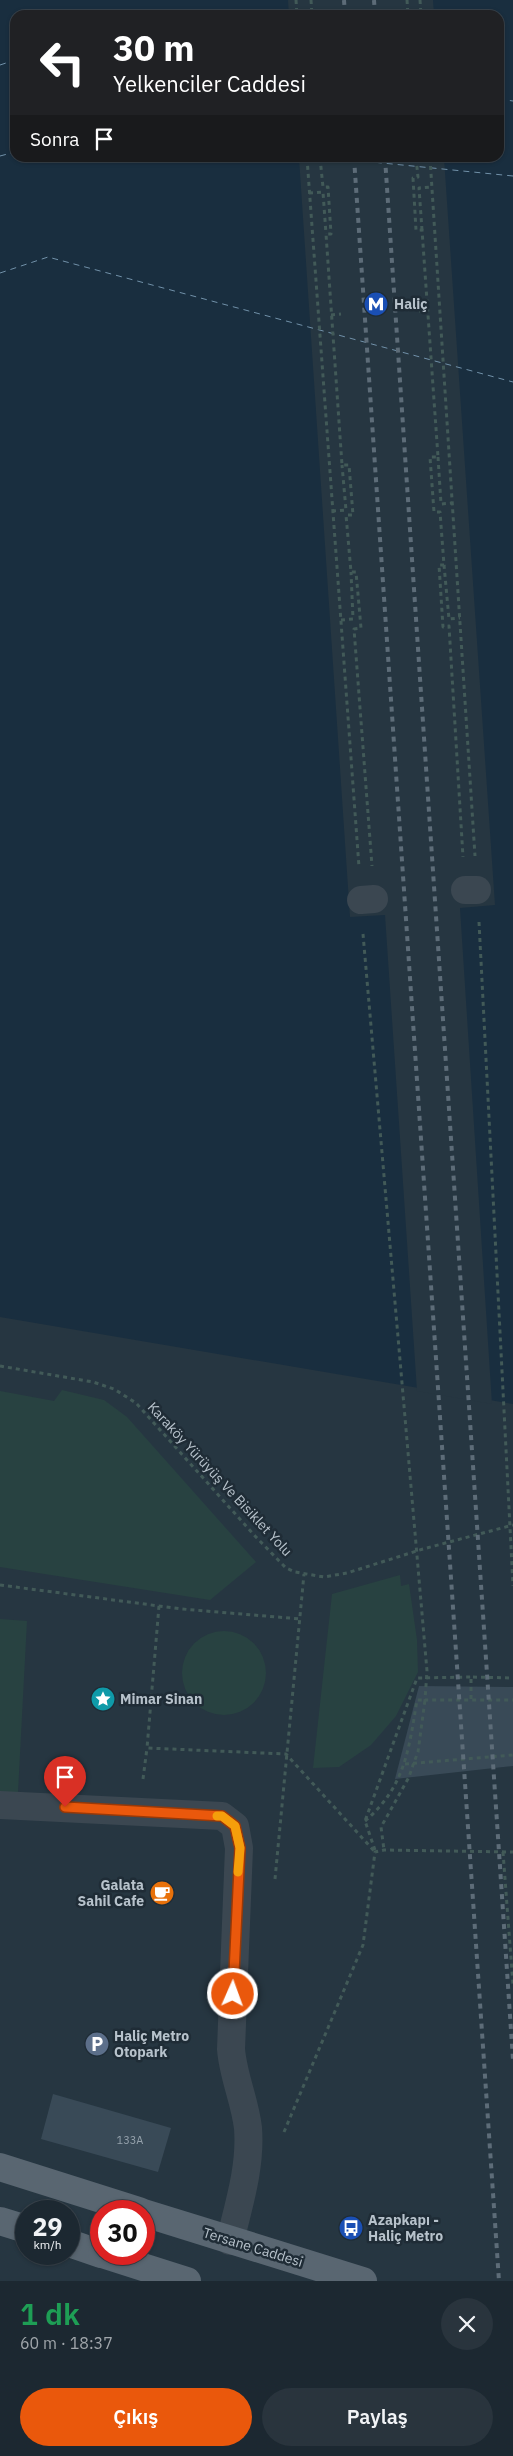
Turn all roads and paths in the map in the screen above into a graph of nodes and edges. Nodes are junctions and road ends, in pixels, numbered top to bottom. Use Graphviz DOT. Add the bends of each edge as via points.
graph roads {
  1 [pos="320,162"];
  2 [pos="416,162"];
  3 [pos="432,187"];
  4 [pos="309,193"];
  5 [pos="422,230"];
  6 [pos="326,234"];
  7 [pos="428,310"];
  8 [pos="419,311"];
  9 [pos="341,314"];
  10 [pos="331,315"];
  11 [pos="438,457"];
  12 [pos="342,465"];
  13 [pos="452,503"];
  14 [pos="332,510"];
  15 [pos="444,565"];
  16 [pos="351,572"];
  17 [pos="460,618"];
  18 [pos="341,620"];
  19 [pos="471,890"];
  20 [pos="368,899"];
  21 [pos="0,1366"];
  22 [pos="513,1525"];
  23 [pos="304,1574"];
  24 [pos="0,1584"];
  25 [pos="159,1606"];
  26 [pos="301,1619"];
  27 [pos="427,1670"];
  28 [pos="470,1677"];
  29 [pos="513,1678"];
  30 [pos="425,1700"];
  31 [pos="471,1700"];
  32 [pos="513,1700"];
  33 [pos="286,1754"];
  34 [pos="513,1755"];
  35 [pos="405,1764"];
  36 [pos="413,1765"];
  37 [pos="0,1805"];
  38 [pos="364,1821"];
  39 [pos="384,1850"];
  40 [pos="375,1852"];
  41 [pos="503,1852"];
  42 [pos="513,1852"];
  43 [pos="274,1885"];
  44 [pos="513,1985"];
  45 [pos="280,2140"];
  46 [pos="0,2167"];
  47 [pos="104,2200"];
  48 [pos="155,2217"];
  49 [pos="0,2220"];
  50 [pos="15,2225"];
  51 [pos="230,2241"];
  52 [pos="136,2265"];
  53 [pos="187,2281"];
  54 [pos="363,2281"];
  1 -- 6 [label="path" via="322,187 328,187 331,234"];
  2 -- 5 [label="path" via="418,177 413,178 416,230"];
  3 -- 5 [label="path" via="419,188"];
  4 -- 6 [label="path" via="323,192"];
  5 -- 7 [label="path"];
  6 -- 10 [label="path"];
  7 -- 8 [label="path"];
  7 -- 11 [label="path"];
  9 -- 10 [label="path"];
  10 -- 12 [label="path"];
  11 -- 13 [label="path" via="441,504"];
  11 -- 15 [label="path" via="430,457 434,512 440,512"];
  12 -- 14 [label="path" via="346,510"];
  12 -- 16 [label="path" via="349,465 352,515 346,515"];
  15 -- 17 [label="path" via="449,619"];
  15 -- 19 [label="path" via="440,565 443,627 449,626"];
  16 -- 18 [label="path" via="353,619"];
  16 -- 20 [label="path" via="356,572 360,628 354,629"];
  21 -- 23 [label="path, Karaköy Yürüyüş Ve Bisiklet Yolu" via="93,1382 114,1389 136,1403 286,1568"];
  22 -- 23 [label="path, Karaköy Yürüyüş Ve Bisiklet Yolu" via="422,1549 347,1574 324,1577"];
  23 -- 26 [label="path"];
  24 -- 25 [label="path"];
  25 -- 26 [label="path"];
  25 -- 33 [label="path" via="146,1748"];
  26 -- 33 [label="path"];
  27 -- 30 [label="path"];
  28 -- 29 [label="path"];
  28 -- 31 [label="path"];
  28 -- 38 [label="path" via="417,1678"];
  30 -- 31 [label="path"];
  30 -- 35 [label="path" via="417,1700"];
  30 -- 36 [label="path" via="418,1752"];
  31 -- 32 [label="path"];
  33 -- 40 [label="path"];
  33 -- 43 [label="path"];
  34 -- 36 [label="path"];
  35 -- 36 [label="path"];
  35 -- 38 [label="path" via="380,1808"];
  36 -- 39 [label="path" via="381,1827"];
  37 -- 51 [label="street" via="222,1816 235,1826 240,1848 231,2049 248,2126 249,2156"];
  38 -- 40 [label="path"];
  39 -- 40 [label="path"];
  39 -- 41 [label="path"];
  40 -- 45 [label="path" via="363,1945"];
  41 -- 42 [label="path"];
  41 -- 44 [label="path"];
  46 -- 47 [label="main road"];
  48 -- 51 [label="main road, Tersane Caddesi"];
  49 -- 50 [label="main road"];
  51 -- 54 [label="main road, Tersane Caddesi"];
  52 -- 53 [label="main road"];
}
